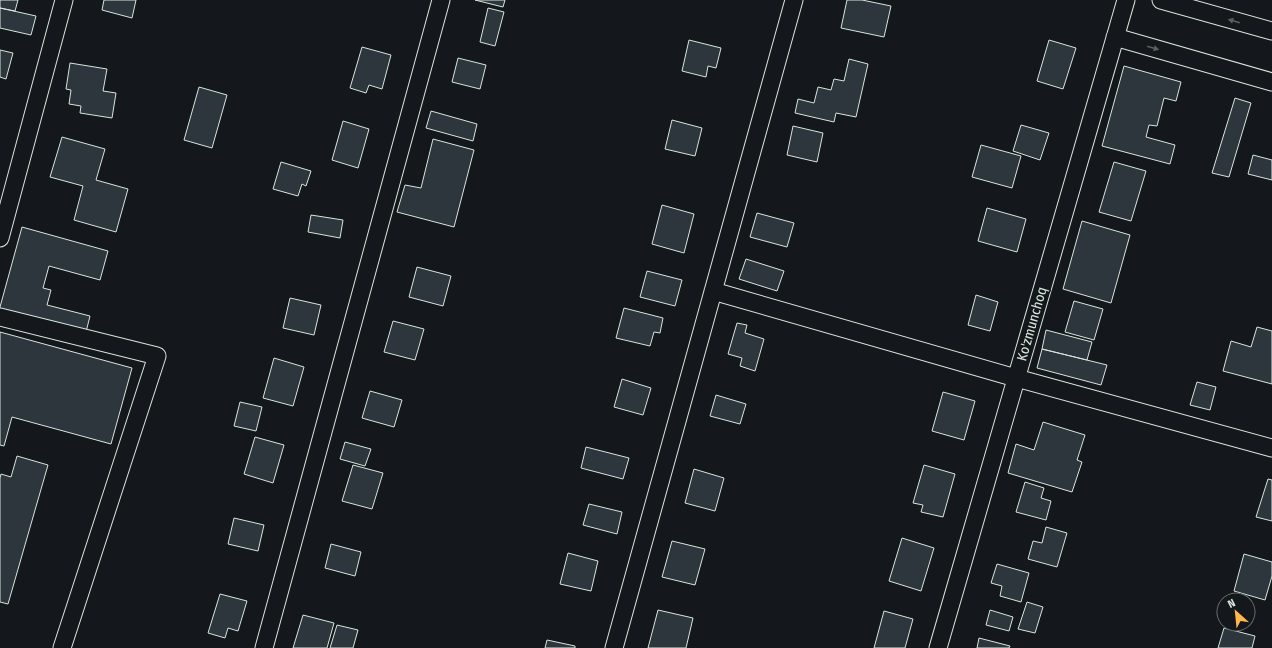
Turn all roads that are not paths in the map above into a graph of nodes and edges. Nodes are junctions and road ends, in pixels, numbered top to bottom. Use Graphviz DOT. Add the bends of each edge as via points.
graph roads {
  1 [pos="64,0"];
  2 [pos="441,0"];
  3 [pos="794,0"];
  4 [pos="1126,0"];
  5 [pos="1161,0"];
  6 [pos="1272,31"];
  7 [pos="1116,37"];
  8 [pos="1272,82"];
  9 [pos="0,238"];
  10 [pos="713,291"];
  11 [pos="0,317"];
  12 [pos="1016,378"];
  13 [pos="1272,448"];
  14 [pos="62,648"];
  15 [pos="264,648"];
  16 [pos="614,648"];
  17 [pos="938,648"];
  1 -- 9 [label="street"];
  2 -- 15 [label="street"];
  3 -- 10 [label="street"];
  4 -- 7 [label="street, Ko'zmunchoq"];
  6 -- 5 [label="street, one-way"];
  7 -- 8 [label="street, one-way"];
  7 -- 12 [label="street, Ko'zmunchoq"];
  10 -- 12 [label="street"];
  10 -- 16 [label="street"];
  11 -- 14 [label="street" via="157,356"];
  12 -- 13 [label="street"];
  12 -- 17 [label="street, Ko'zmunchoq"];
}
